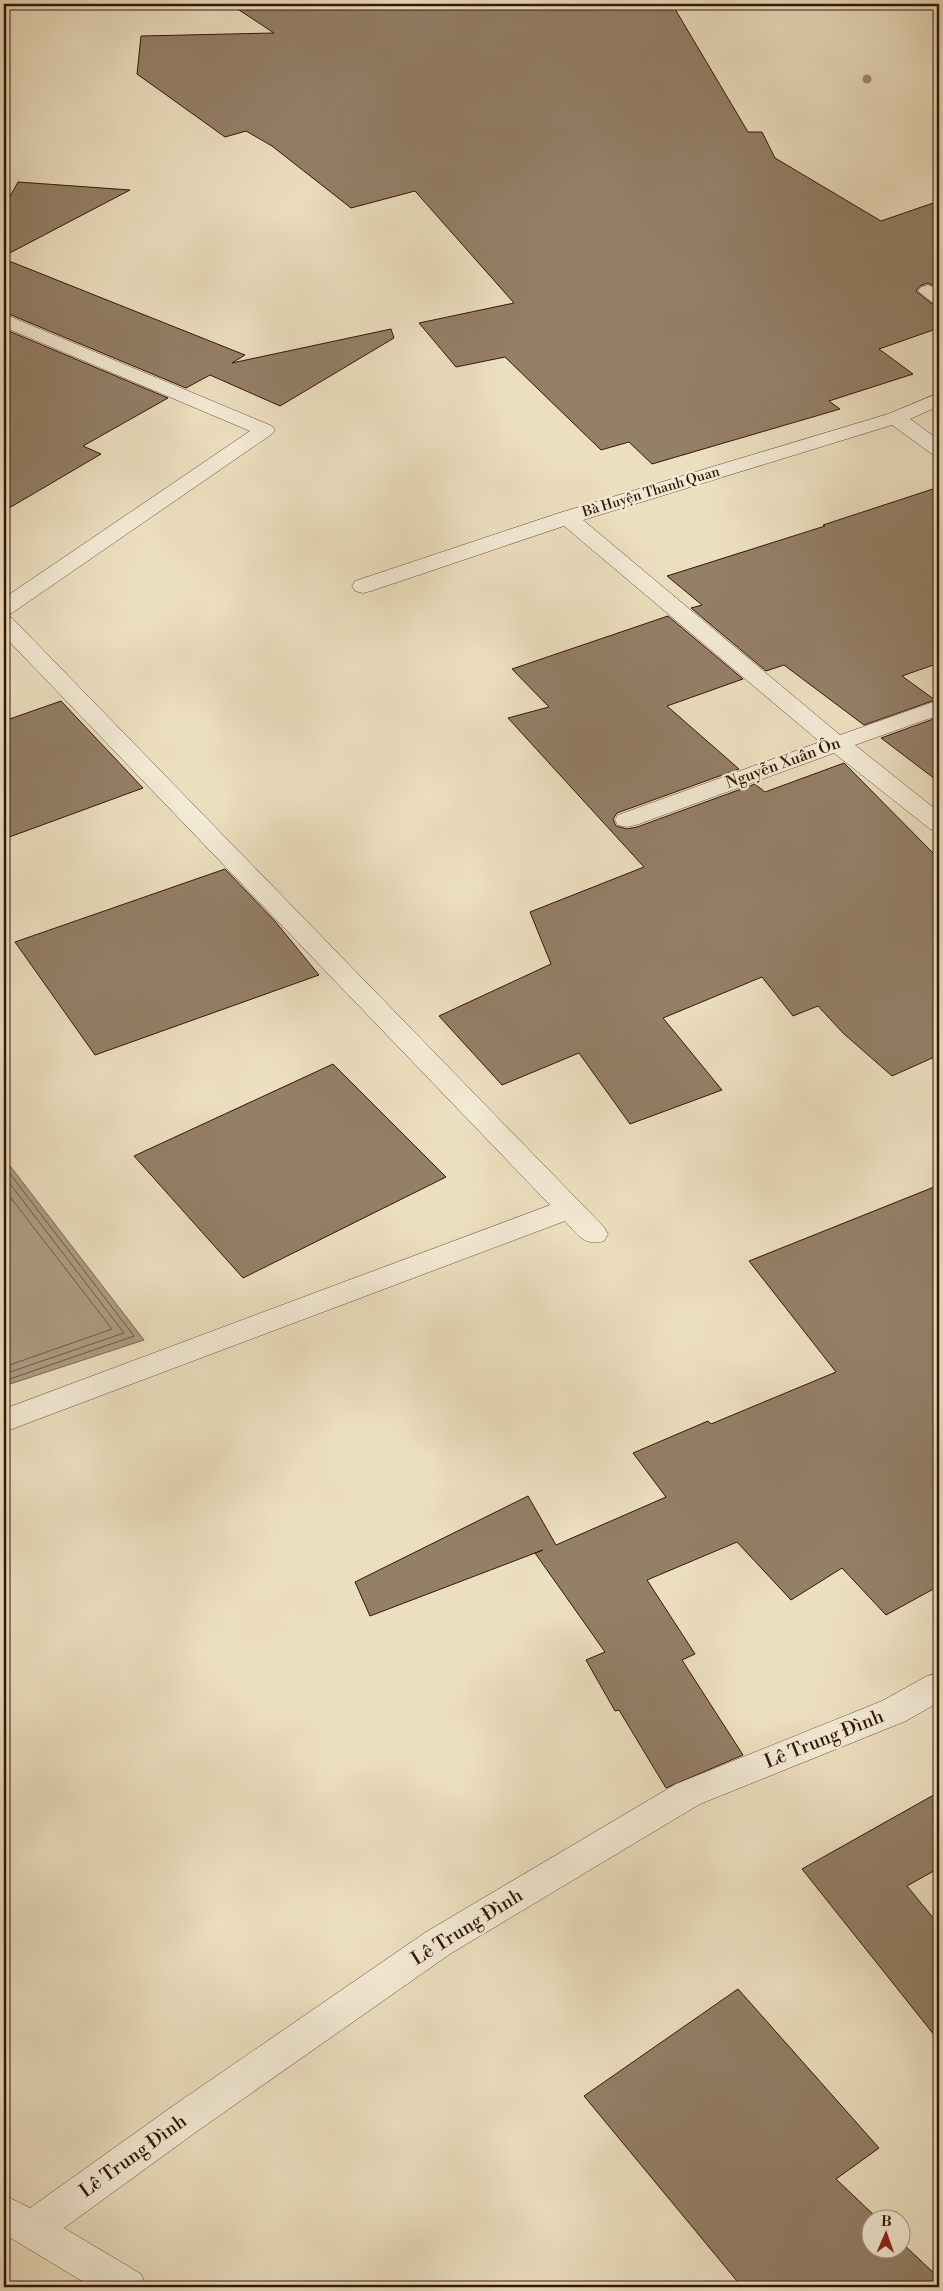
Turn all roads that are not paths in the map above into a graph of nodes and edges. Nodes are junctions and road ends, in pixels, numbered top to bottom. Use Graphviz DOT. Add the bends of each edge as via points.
graph roads {
  1 [pos="7,4"];
  2 [pos="4,6"];
  3 [pos="4,320"];
  4 [pos="939,399"];
  5 [pos="895,418"];
  6 [pos="939,450"];
  7 [pos="567,518"];
  8 [pos="363,586"];
  9 [pos="4,608"];
  10 [pos="4,623"];
  11 [pos="939,707"];
  12 [pos="837,744"];
  13 [pos="627,820"];
  14 [pos="939,824"];
  15 [pos="569,1208"];
  16 [pos="594,1234"];
  17 [pos="4,1421"];
  18 [pos="939,1686"];
  19 [pos="17,2222"];
  20 [pos="127,2287"];
  1 -- 2 [label="street"];
  3 -- 9 [label="street" via="265,430"];
  4 -- 5 [label="street, Bà Huyện Thanh Quan"];
  5 -- 6 [label="street"];
  5 -- 7 [label="street, Bà Huyện Thanh Quan"];
  7 -- 8 [label="street, Bà Huyện Thanh Quan"];
  7 -- 12 [label="street"];
  10 -- 15 [label="street"];
  11 -- 12 [label="street, Nguyễn Xuân Ôn"];
  12 -- 13 [label="street, Nguyễn Xuân Ôn"];
  12 -- 14 [label="street"];
  15 -- 16 [label="street"];
  15 -- 17 [label="street"];
  18 -- 19 [label="street, Lê Trung Đình" via="894,1711 688,1794 438,1943 183,2120"];
  19 -- 20 [label="street"];
}
